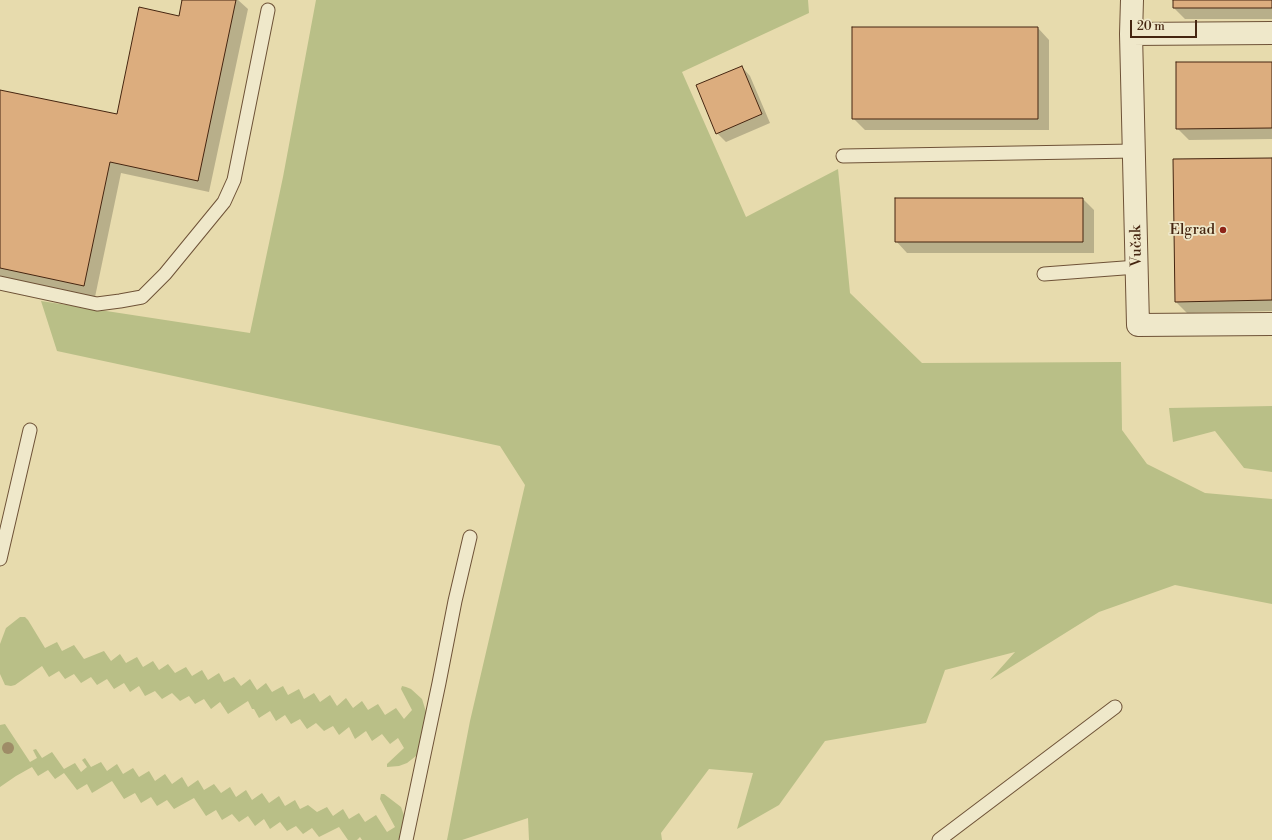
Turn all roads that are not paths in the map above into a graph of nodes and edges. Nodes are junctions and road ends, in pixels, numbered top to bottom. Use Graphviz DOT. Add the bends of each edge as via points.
graph roads {
  1 [pos="1132,0"];
  2 [pos="268,10"];
  3 [pos="1272,33"];
  4 [pos="1131,34"];
  5 [pos="1134,151"];
  6 [pos="844,156"];
  7 [pos="1137,267"];
  8 [pos="1044,274"];
  9 [pos="0,283"];
  10 [pos="1272,324"];
  11 [pos="30,430"];
  12 [pos="470,537"];
  13 [pos="0,559"];
  14 [pos="1115,707"];
  15 [pos="406,840"];
  16 [pos="939,840"];
  1 -- 4 [label="street, Vučak"];
  2 -- 9 [label="lane" via="234,180 224,202 165,274 142,296 97,304"];
  3 -- 4 [label="street"];
  4 -- 5 [label="street, Vučak"];
  5 -- 6 [label="lane"];
  5 -- 7 [label="street, Vučak"];
  7 -- 8 [label="lane"];
  7 -- 10 [label="street, Vučak" via="1138,325"];
  11 -- 13 [label="lane"];
  12 -- 15 [label="lane"];
  14 -- 16 [label="lane"];
}
